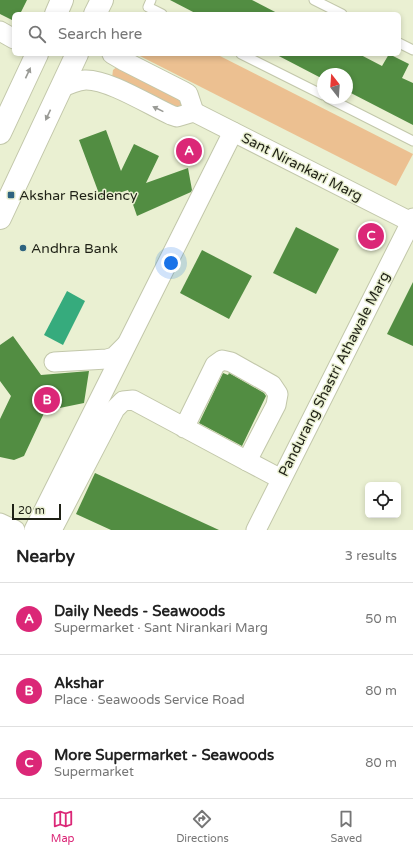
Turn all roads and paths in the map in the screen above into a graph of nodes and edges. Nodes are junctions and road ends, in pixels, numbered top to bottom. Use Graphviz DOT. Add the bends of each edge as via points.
graph roads {
  1 [pos="62,0"];
  2 [pos="102,0"];
  3 [pos="152,0"];
  4 [pos="314,0"];
  5 [pos="57,12"];
  6 [pos="97,12"];
  7 [pos="158,12"];
  8 [pos="338,12"];
  9 [pos="0,32"];
  10 [pos="12,38"];
  11 [pos="401,44"];
  12 [pos="413,50"];
  13 [pos="36,56"];
  14 [pos="76,56"];
  15 [pos="115,56"];
  16 [pos="245,56"];
  17 [pos="61,88"];
  18 [pos="317,93"];
  19 [pos="340,104"];
  20 [pos="194,112"];
  21 [pos="233,132"];
  22 [pos="0,133"];
  23 [pos="413,141"];
  24 [pos="0,218"];
  25 [pos="412,221"];
  26 [pos="127,344"];
  27 [pos="54,362"];
  28 [pos="184,428"];
  29 [pos="247,461"];
  30 [pos="281,479"];
  31 [pos="0,523"];
  32 [pos="15,530"];
  33 [pos="34,530"];
  34 [pos="52,530"];
  35 [pos="256,530"];
  1 -- 5 [label="main road"];
  2 -- 6 [label="main road"];
  3 -- 7 [label="lane" via="148,7"];
  4 -- 8 [label="lane"];
  9 -- 10 [label="street"];
  11 -- 12 [label="lane"];
  22 -- 13 [label="main road, one-way"];
  14 -- 17 [label="main road"];
  15 -- 20 [label="street" via="188,94"];
  16 -- 18 [label="lane"];
  20 -- 17 [label="street, one-way" via="177,117 98,81 84,80"];
  17 -- 24 [label="main road, one-way"];
  19 -- 23 [label="lane"];
  20 -- 21 [label="street, Sant Nirankari Marg"];
  21 -- 25 [label="street, Sant Nirankari Marg"];
  21 -- 26 [label="street"];
  25 -- 30 [label="street, Pandurang Shastri Athawale Marg"];
  26 -- 27 [label="street" via="114,357 107,359"];
  26 -- 33 [label="street"];
  28 -- 29 [label="street"];
  28 -- 29 [label="street" via="215,365 222,360 231,362 272,385 278,394 276,405"];
  28 -- 34 [label="street" via="133,400 124,401 115,409"];
  29 -- 30 [label="street"];
  30 -- 35 [label="street, Pandurang Shastri Athawale Marg"];
  31 -- 32 [label="street"];
}
